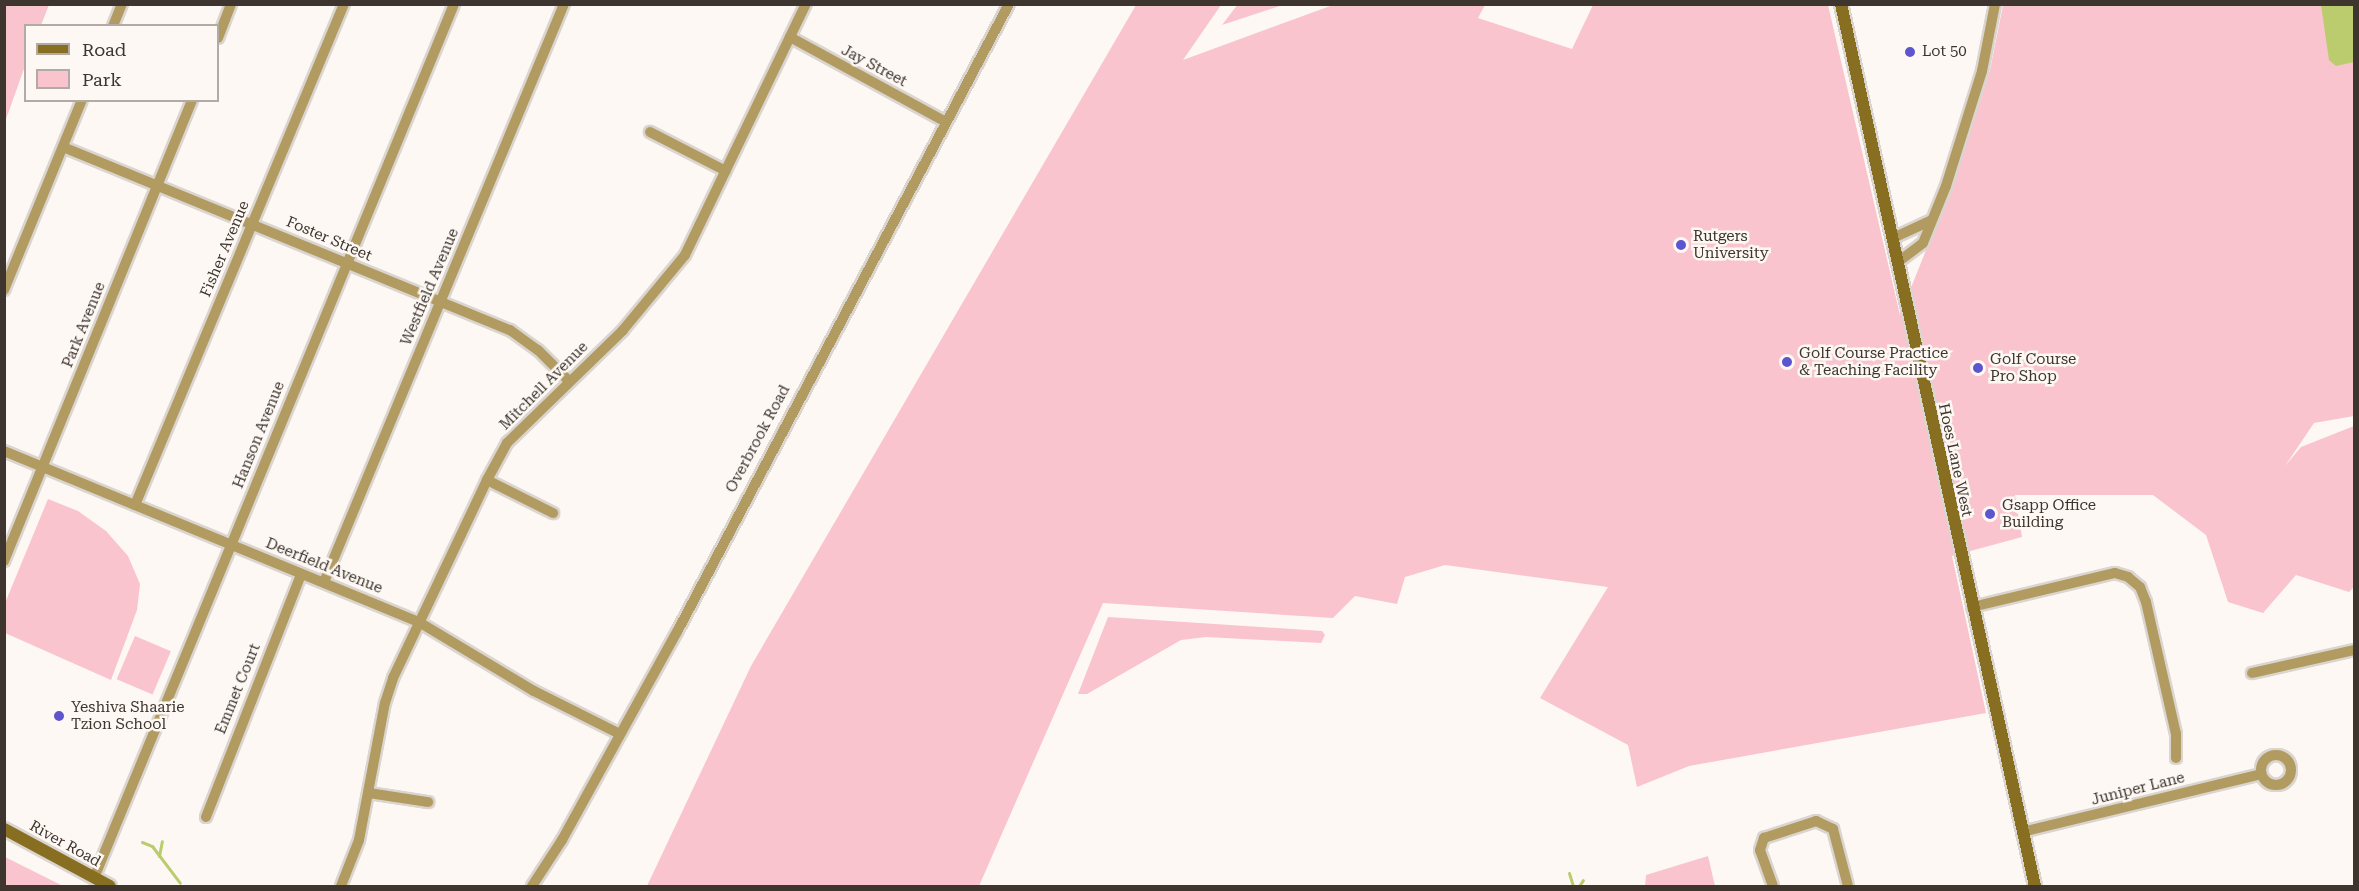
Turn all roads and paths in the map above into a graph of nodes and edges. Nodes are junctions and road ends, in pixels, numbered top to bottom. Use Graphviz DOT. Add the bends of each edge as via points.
graph roads {
  1 [pos="122,4"];
  2 [pos="231,4"];
  3 [pos="344,4"];
  4 [pos="454,4"];
  5 [pos="564,4"];
  6 [pos="806,4"];
  7 [pos="1009,4"];
  8 [pos="1841,4"];
  9 [pos="1995,4"];
  10 [pos="114,24"];
  11 [pos="219,35"];
  12 [pos="790,37"];
  13 [pos="81,102"];
  14 [pos="191,102"];
  15 [pos="944,121"];
  16 [pos="650,132"];
  17 [pos="63,147"];
  18 [pos="726,171"];
  19 [pos="158,184"];
  20 [pos="1930,221"];
  21 [pos="252,223"];
  22 [pos="1893,238"];
  23 [pos="1898,261"];
  24 [pos="345,262"];
  25 [pos="4,291"];
  26 [pos="440,302"];
  27 [pos="569,381"];
  28 [pos="4,452"];
  29 [pos="43,467"];
  30 [pos="487,480"];
  31 [pos="135,505"];
  32 [pos="553,513"];
  33 [pos="231,545"];
  34 [pos="4,561"];
  35 [pos="301,574"];
  36 [pos="324,582"];
  37 [pos="1972,607"];
  38 [pos="419,622"];
  39 [pos="2355,650"];
  40 [pos="2252,673"];
  41 [pos="620,734"];
  42 [pos="2176,758"];
  43 [pos="2261,774"];
  44 [pos="369,793"];
  45 [pos="428,801"];
  46 [pos="206,817"];
  47 [pos="4,828"];
  48 [pos="2022,832"];
  49 [pos="94,878"];
  50 [pos="110,886"];
  51 [pos="341,886"];
  52 [pos="532,886"];
  53 [pos="1773,886"];
  54 [pos="1848,886"];
  55 [pos="2035,886"];
  1 -- 10 [label="street"];
  2 -- 11 [label="street"];
  3 -- 21 [label="street, Fisher Avenue"];
  4 -- 24 [label="street, Hanson Avenue"];
  5 -- 26 [label="street, Westfield Avenue"];
  6 -- 12 [label="street, Mitchell Avenue"];
  7 -- 15 [label="street, Overbrook Road"];
  8 -- 22 [label="street, Hoes Lane West"];
  9 -- 20 [label="street" via="1982,71 1946,186"];
  12 -- 15 [label="street, Jay Street"];
  12 -- 18 [label="street, Mitchell Avenue"];
  13 -- 17 [label="street"];
  14 -- 19 [label="street, Park Avenue"];
  15 -- 41 [label="street, Overbrook Road"];
  16 -- 18 [label="street"];
  17 -- 19 [label="street, Foster Street"];
  17 -- 25 [label="street"];
  18 -- 27 [label="street, Mitchell Avenue" via="684,255 657,293"];
  19 -- 21 [label="street, Foster Street"];
  19 -- 29 [label="street, Park Avenue"];
  20 -- 22 [label="street"];
  20 -- 23 [label="street" via="1923,243"];
  21 -- 24 [label="street, Foster Street"];
  21 -- 31 [label="street, Fisher Avenue"];
  22 -- 23 [label="street, Hoes Lane West"];
  23 -- 37 [label="street, Hoes Lane West"];
  24 -- 26 [label="street, Foster Street"];
  24 -- 33 [label="street, Hanson Avenue"];
  26 -- 27 [label="street, Foster Street" via="510,330 538,350"];
  26 -- 36 [label="street, Westfield Avenue"];
  27 -- 30 [label="street, Mitchell Avenue" via="507,444"];
  28 -- 29 [label="street, Deerfield Avenue"];
  29 -- 31 [label="street, Deerfield Avenue"];
  29 -- 34 [label="street, Park Avenue"];
  30 -- 32 [label="street"];
  30 -- 38 [label="street, Mitchell Avenue"];
  31 -- 33 [label="street, Deerfield Avenue"];
  33 -- 35 [label="street, Deerfield Avenue"];
  33 -- 49 [label="street, Hanson Avenue"];
  35 -- 36 [label="street, Deerfield Avenue"];
  35 -- 46 [label="street, Emmet Court"];
  36 -- 38 [label="street, Deerfield Avenue"];
  37 -- 42 [label="street" via="2115,573 2128,577 2140,587 2146,602 2176,734"];
  37 -- 48 [label="street, Hoes Lane West"];
  38 -- 41 [label="street, Deerfield Avenue" via="534,691"];
  38 -- 44 [label="street, Mitchell Avenue" via="385,703"];
  39 -- 40 [label="street"];
  41 -- 52 [label="street, Overbrook Road"];
  43 -- 48 [label="street, Juniper Lane"];
  44 -- 45 [label="street"];
  44 -- 51 [label="street, Mitchell Avenue" via="359,840"];
  47 -- 49 [label="street, River Road"];
  48 -- 55 [label="street, Hoes Lane West"];
  49 -- 50 [label="street, River Road"];
  53 -- 54 [label="street" via="1760,850 1764,837 1816,821 1833,829"];
}
